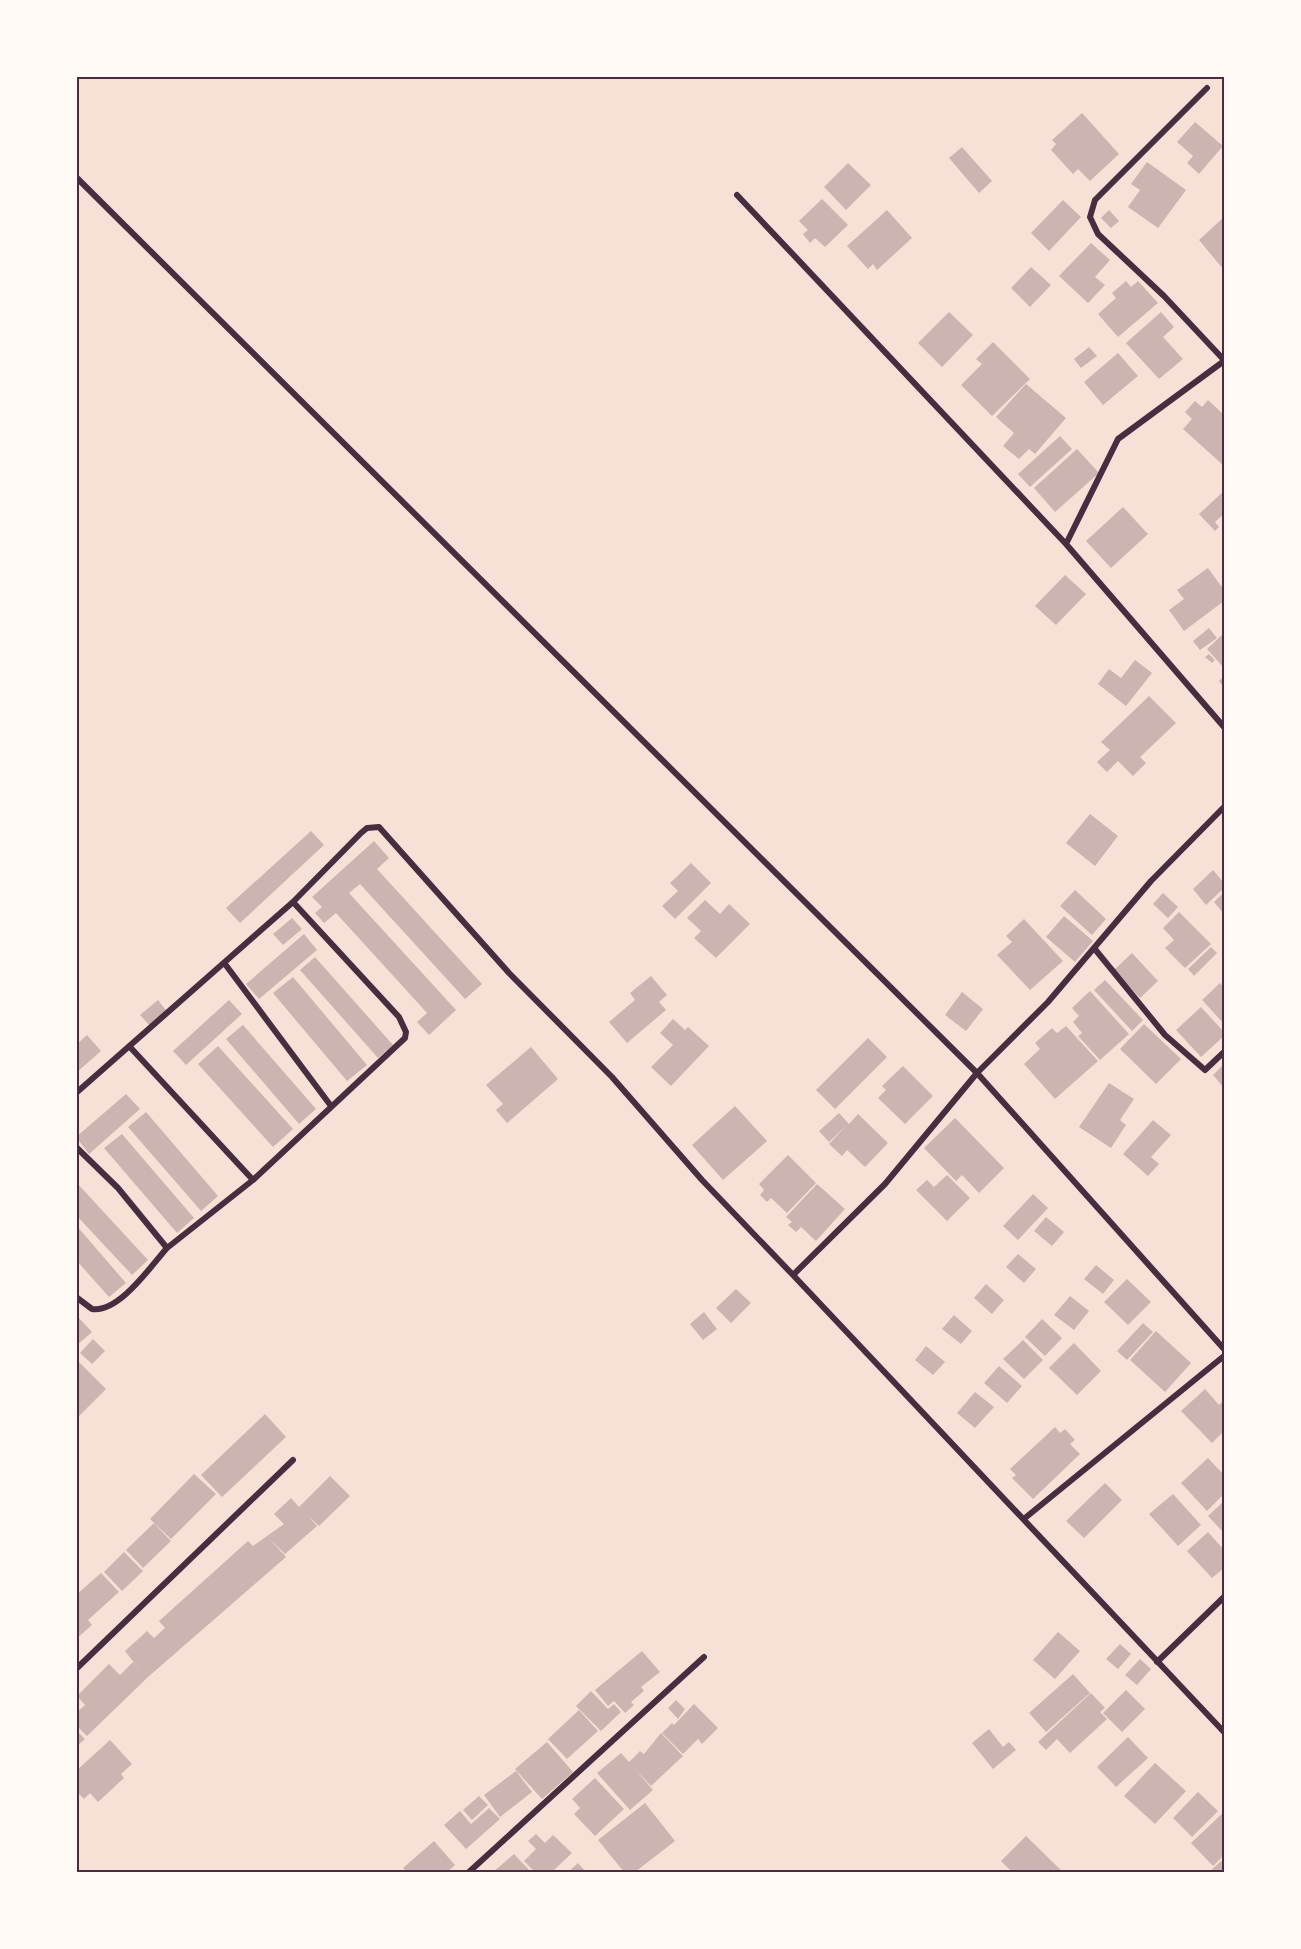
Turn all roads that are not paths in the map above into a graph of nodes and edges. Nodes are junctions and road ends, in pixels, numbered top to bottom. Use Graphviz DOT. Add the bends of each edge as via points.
graph roads {
  1 [pos="1207,88"];
  2 [pos="76,177"];
  3 [pos="737,195"];
  4 [pos="1224,360"];
  5 [pos="1066,544"];
  6 [pos="1224,727"];
  7 [pos="1224,807"];
  8 [pos="293,902"];
  9 [pos="1094,948"];
  10 [pos="225,964"];
  11 [pos="130,1047"];
  12 [pos="1224,1052"];
  13 [pos="977,1073"];
  14 [pos="76,1093"];
  15 [pos="331,1106"];
  16 [pos="76,1147"];
  17 [pos="253,1180"];
  18 [pos="167,1248"];
  19 [pos="793,1275"];
  20 [pos="76,1297"];
  21 [pos="1224,1349"];
  22 [pos="1224,1356"];
  23 [pos="293,1460"];
  24 [pos="1025,1518"];
  25 [pos="1224,1597"];
  26 [pos="704,1657"];
  27 [pos="1157,1662"];
  28 [pos="76,1669"];
  29 [pos="1224,1732"];
  30 [pos="469,1872"];
  1 -- 4 [label="street" via="1095,200 1090,217 1098,234"];
  2 -- 13 [label="street"];
  3 -- 5 [label="street"];
  4 -- 5 [label="street" via="1118,439"];
  5 -- 6 [label="street"];
  7 -- 9 [label="street" via="1151,881"];
  8 -- 10 [label="street"];
  8 -- 15 [label="street" via="399,1017 406,1032 397,1046"];
  8 -- 19 [label="street" via="361,833 372,826 382,829 509,973 612,1077 702,1180"];
  9 -- 12 [label="street" via="1165,1035 1205,1070"];
  9 -- 13 [label="street" via="1048,1002"];
  10 -- 11 [label="street"];
  10 -- 15 [label="street"];
  11 -- 14 [label="street"];
  11 -- 17 [label="street"];
  13 -- 19 [label="street" via="885,1184"];
  13 -- 21 [label="street"];
  15 -- 17 [label="street"];
  16 -- 18 [label="street" via="118,1188"];
  17 -- 18 [label="street"];
  18 -- 20 [label="street" via="127,1293 108,1308 92,1309"];
  19 -- 24 [label="street"];
  22 -- 24 [label="street"];
  23 -- 28 [label="street"];
  24 -- 27 [label="street"];
  25 -- 27 [label="street"];
  26 -- 30 [label="street"];
  27 -- 29 [label="street"];
}
